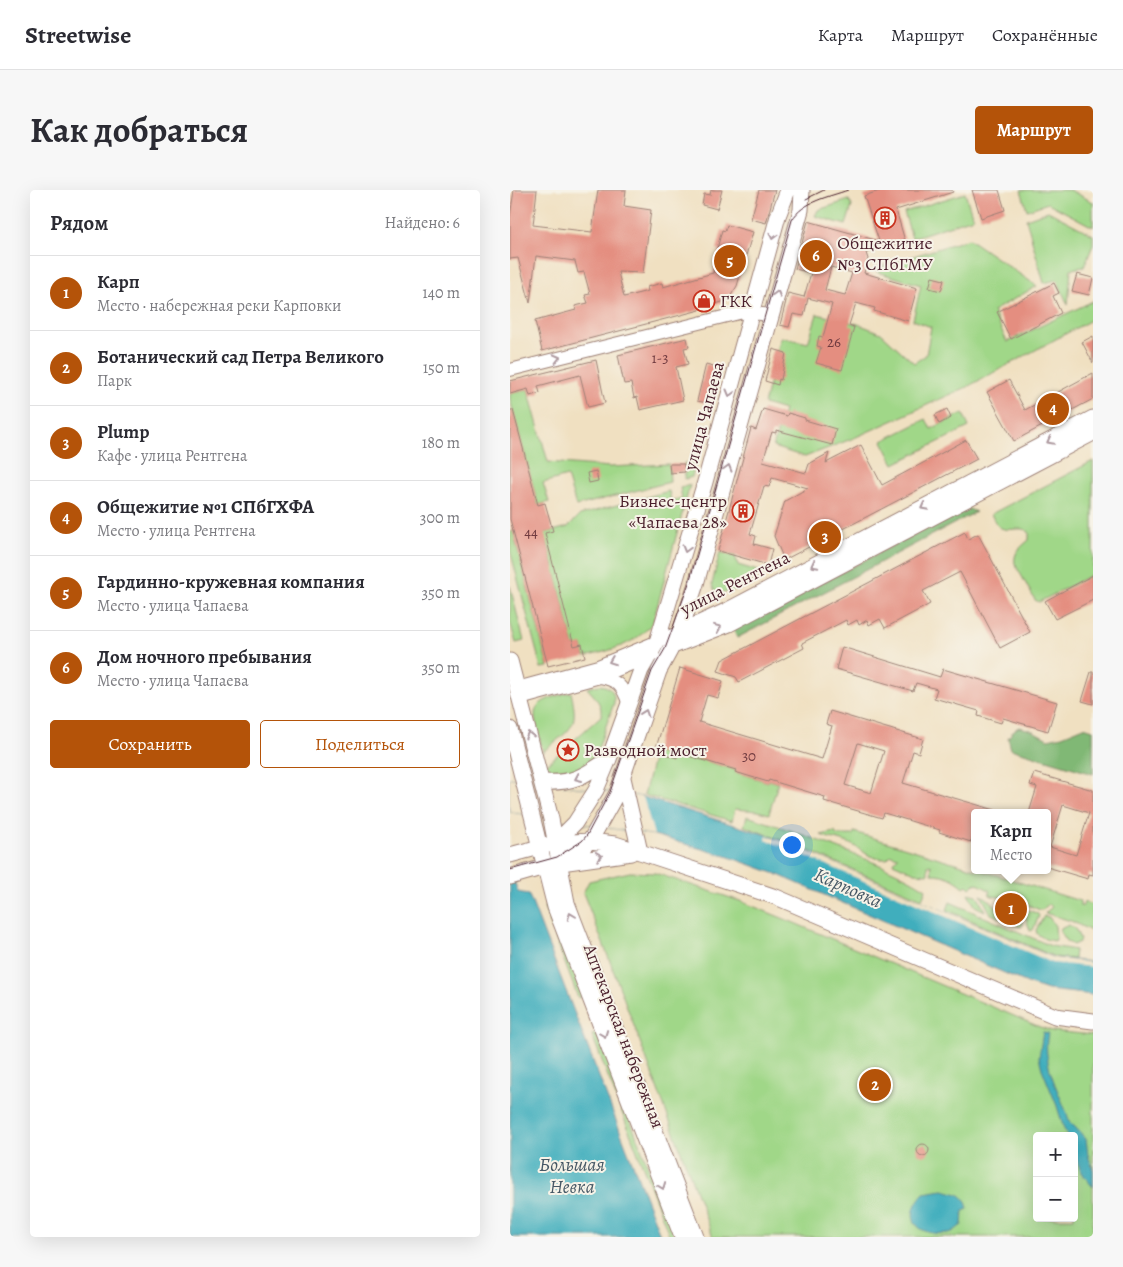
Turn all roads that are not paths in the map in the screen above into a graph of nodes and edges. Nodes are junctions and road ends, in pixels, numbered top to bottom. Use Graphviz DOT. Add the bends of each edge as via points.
graph roads {
  1 [pos="788,190"];
  2 [pos="802,190"];
  3 [pos="752,312"];
  4 [pos="771,316"];
  5 [pos="510,370"];
  6 [pos="1093,418"];
  7 [pos="1093,433"];
  8 [pos="680,632"];
  9 [pos="657,642"];
  10 [pos="673,646"];
  11 [pos="649,657"];
  12 [pos="510,661"];
  13 [pos="600,677"];
  14 [pos="518,694"];
  15 [pos="628,702"];
  16 [pos="510,729"];
  17 [pos="609,759"];
  18 [pos="542,782"];
  19 [pos="622,794"];
  20 [pos="590,841"];
  21 [pos="555,842"];
  22 [pos="540,847"];
  23 [pos="640,852"];
  24 [pos="510,855"];
  25 [pos="552,865"];
  26 [pos="511,877"];
  27 [pos="1093,1020"];
  28 [pos="682,1237"];
  29 [pos="696,1237"];
  1 -- 3 [label="street, улица Чапаева, one-way"];
  4 -- 2 [label="street, улица Чапаева, one-way" via="801,210"];
  3 -- 4 [label="street"];
  5 -- 3 [label="street, one-way"];
  3 -- 9 [label="street, улица Чапаева, one-way"];
  8 -- 4 [label="street, улица Чапаева, one-way"];
  6 -- 8 [label="street, улица Рентгена, one-way" via="728,610"];
  10 -- 7 [label="street, улица Рентгена, one-way" via="728,624"];
  8 -- 9 [label="street, улица Рентгена"];
  8 -- 10 [label="street, улица Чапаева"];
  9 -- 11 [label="street, улица Чапаева"];
  9 -- 14 [label="street, улица Рентгена, one-way"];
  10 -- 11 [label="street, улица Рентгена"];
  19 -- 10 [label="street, улица Чапаева, one-way" via="623,776 659,671"];
  11 -- 13 [label="street, улица Рентгена"];
  11 -- 15 [label="street, улица Чапаева"];
  12 -- 14 [label="street"];
  13 -- 14 [label="street, улица Рентгена"];
  13 -- 15 [label="street" via="617,683 624,690"];
  18 -- 14 [label="street, one-way"];
  15 -- 17 [label="street, улица Чапаева"];
  16 -- 22 [label="street, Аптекарская набережная"];
  17 -- 18 [label="street, one-way" via="567,782"];
  17 -- 21 [label="street, улица Чапаева" via="596,790 575,823"];
  18 -- 21 [label="street"];
  19 -- 20 [label="street"];
  19 -- 23 [label="street, улица Чапаева"];
  20 -- 21 [label="street"];
  20 -- 23 [label="street"];
  20 -- 25 [label="street" via="576,853"];
  21 -- 22 [label="street"];
  21 -- 25 [label="street"];
  22 -- 24 [label="street"];
  22 -- 25 [label="street, Аптекарская набережная"];
  25 -- 23 [label="street, one-way"];
  23 -- 27 [label="street" via="776,897 1055,1016"];
  25 -- 26 [label="street"];
  25 -- 28 [label="street, Аптекарская набережная, one-way" via="554,907"];
  29 -- 25 [label="street, Аптекарская набережная, one-way"];
}
